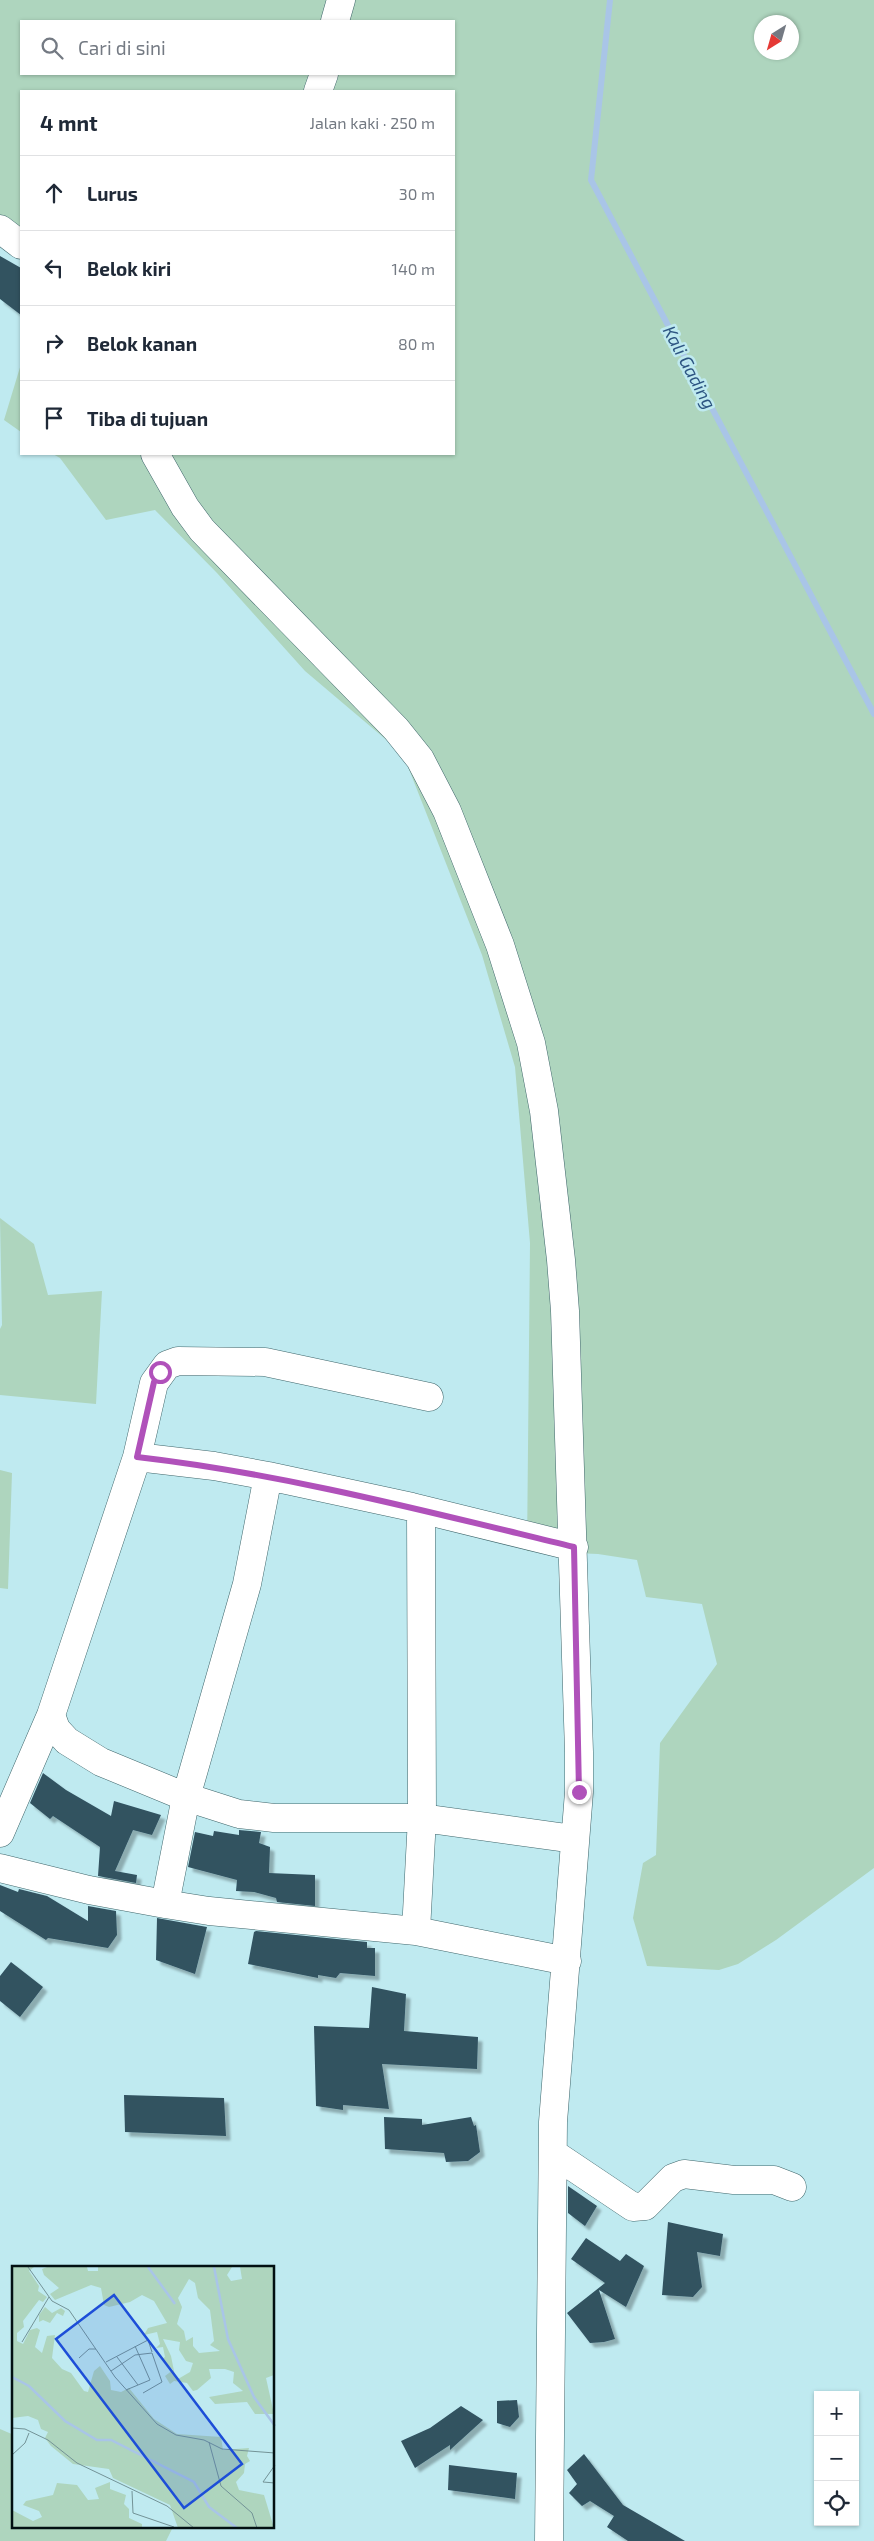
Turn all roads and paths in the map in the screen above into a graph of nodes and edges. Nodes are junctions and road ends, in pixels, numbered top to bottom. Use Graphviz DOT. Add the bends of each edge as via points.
graph roads {
  1 [pos="341,0"];
  2 [pos="335,20"];
  3 [pos="324,75"];
  4 [pos="318,90"];
  5 [pos="0,229"];
  6 [pos="20,244"];
  7 [pos="156,455"];
  8 [pos="429,1397"];
  9 [pos="137,1457"];
  10 [pos="268,1476"];
  11 [pos="422,1510"];
  12 [pos="574,1547"];
  13 [pos="51,1714"];
  14 [pos="186,1797"];
  15 [pos="422,1818"];
  16 [pos="0,1833"];
  17 [pos="574,1839"];
  18 [pos="0,1868"];
  19 [pos="165,1904"];
  20 [pos="416,1932"];
  21 [pos="567,1961"];
  22 [pos="554,2154"];
  23 [pos="792,2187"];
  24 [pos="549,2541"];
  1 -- 2 [label="street"];
  3 -- 4 [label="street"];
  5 -- 6 [label="street"];
  7 -- 12 [label="street" via="202,530 396,729 420,759 448,811 480,893 518,998 531,1043 544,1111 562,1277"];
  8 -- 9 [label="street" via="265,1362 178,1361 168,1365 154,1382"];
  9 -- 10 [label="street"];
  9 -- 13 [label="street"];
  10 -- 11 [label="street"];
  10 -- 14 [label="street" via="247,1584"];
  11 -- 12 [label="street"];
  11 -- 15 [label="street"];
  12 -- 17 [label="street" via="579,1792"];
  13 -- 14 [label="street" via="56,1729 82,1752"];
  13 -- 16 [label="street"];
  14 -- 15 [label="street" via="239,1814 274,1818"];
  14 -- 19 [label="street"];
  15 -- 17 [label="street"];
  15 -- 20 [label="street"];
  17 -- 21 [label="street"];
  18 -- 19 [label="street" via="89,1890"];
  19 -- 20 [label="street" via="210,1912"];
  20 -- 21 [label="street"];
  21 -- 22 [label="street" via="556,2070"];
  22 -- 23 [label="street" via="633,2207 645,2206 673,2178 684,2174 734,2180 774,2180"];
  22 -- 24 [label="street"];
}
